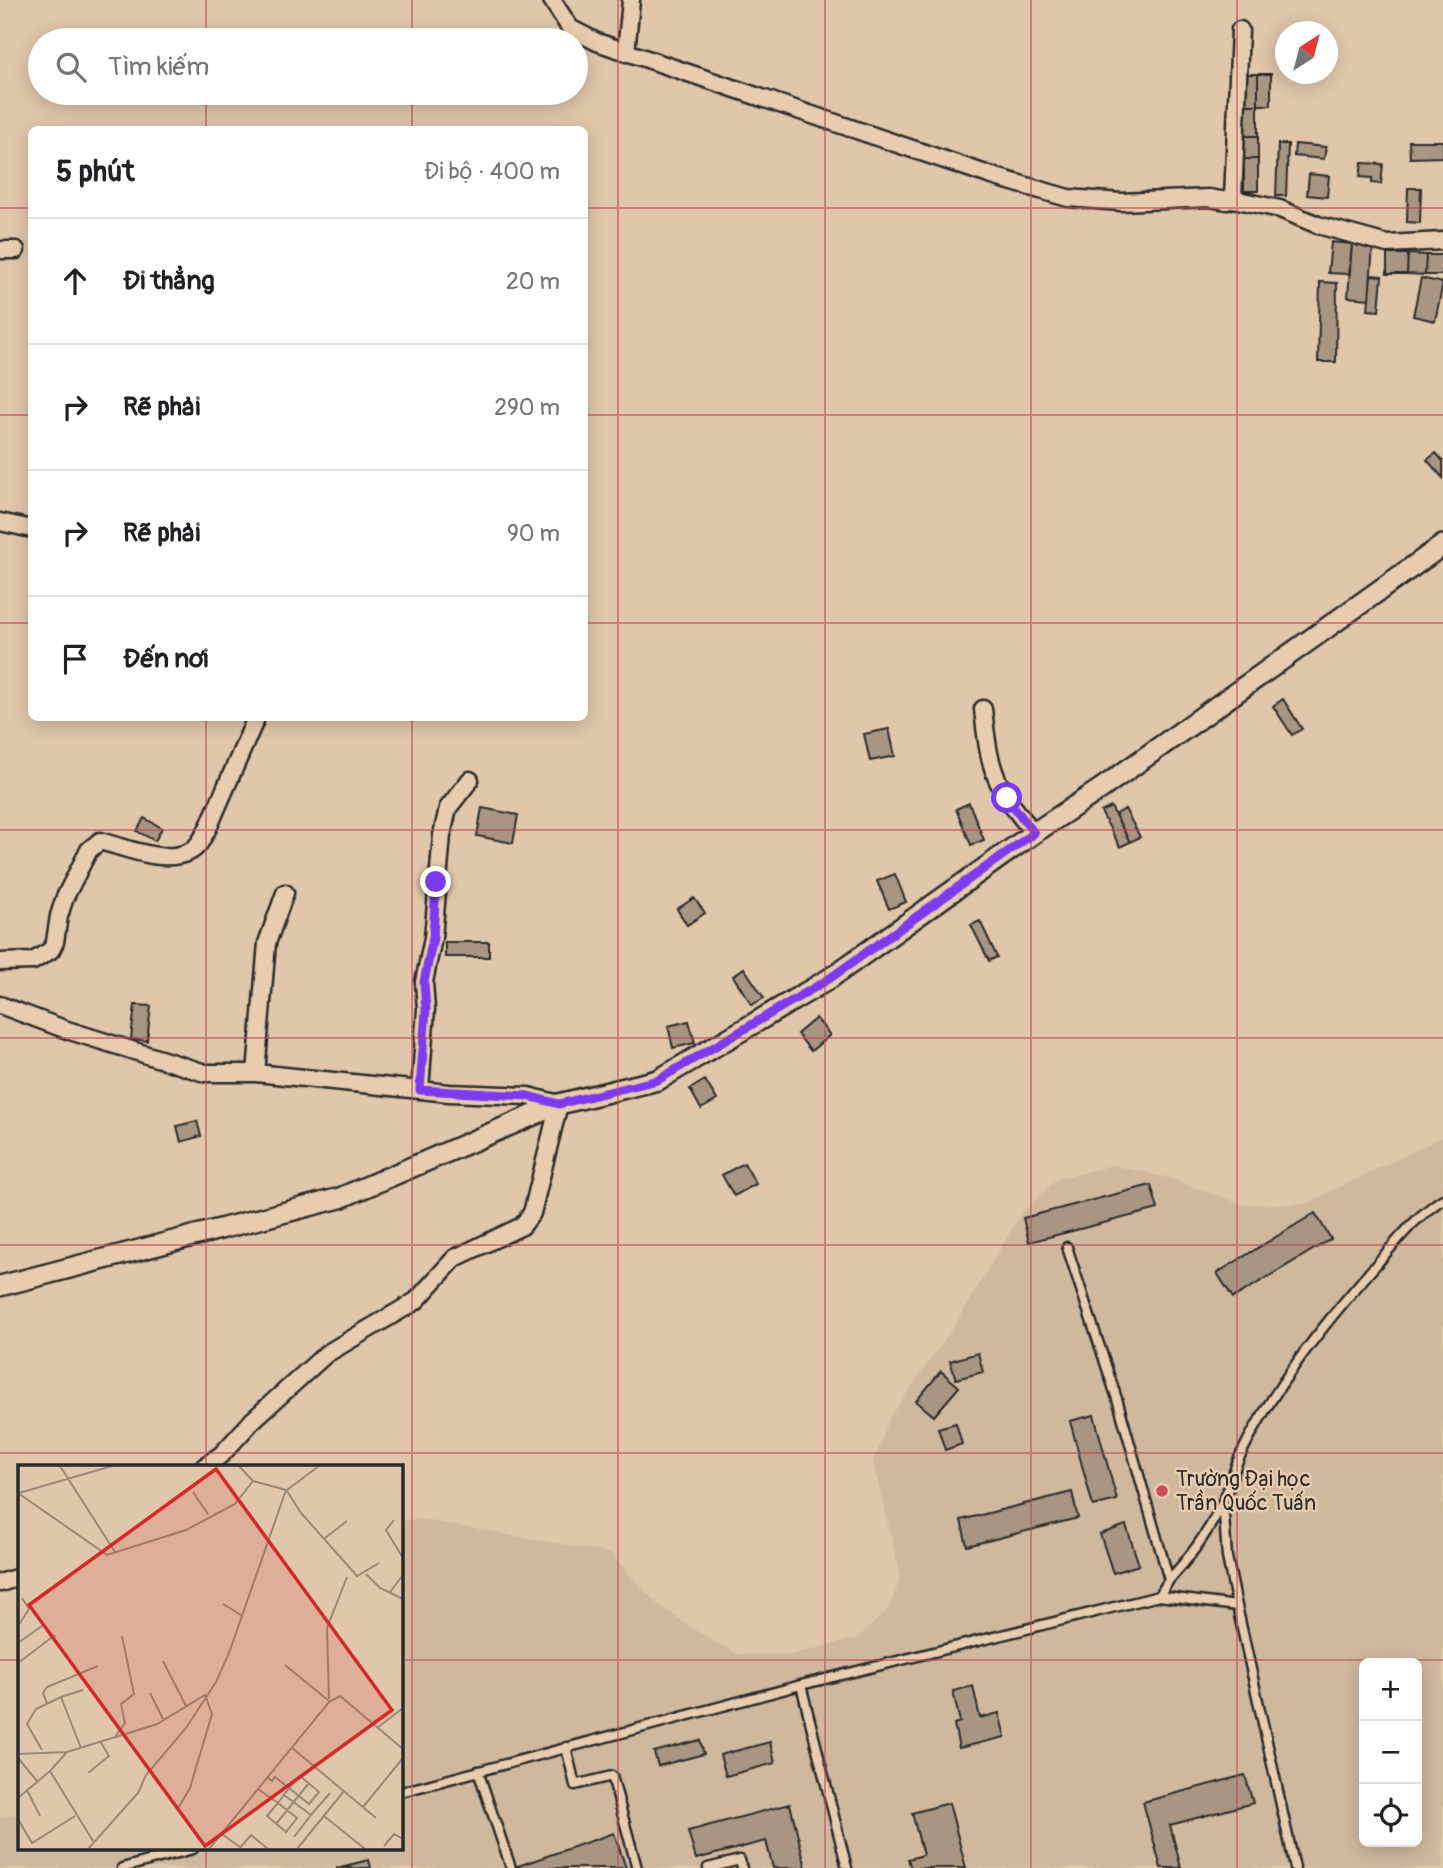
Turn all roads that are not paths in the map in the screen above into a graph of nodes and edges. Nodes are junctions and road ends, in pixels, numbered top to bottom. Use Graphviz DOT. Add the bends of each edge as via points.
graph roads {
  1 [pos="552,0"];
  2 [pos="631,0"];
  3 [pos="572,28"];
  4 [pos="1240,30"];
  5 [pos="588,38"];
  6 [pos="626,52"];
  7 [pos="1233,199"];
  8 [pos="1443,241"];
  9 [pos="0,522"];
  10 [pos="28,528"];
  11 [pos="1443,545"];
  12 [pos="983,709"];
  13 [pos="255,721"];
  14 [pos="470,780"];
  15 [pos="1034,833"];
  16 [pos="285,892"];
  17 [pos="0,962"];
  18 [pos="0,1005"];
  19 [pos="257,1073"];
  20 [pos="420,1090"];
  21 [pos="559,1104"];
  22 [pos="1443,1199"];
  23 [pos="1067,1247"];
  24 [pos="0,1286"];
  25 [pos="207,1465"];
  26 [pos="1223,1501"];
  27 [pos="18,1577"];
  28 [pos="1169,1580"];
  29 [pos="0,1584"];
  30 [pos="1159,1596"];
  31 [pos="1237,1606"];
  32 [pos="801,1685"];
  33 [pos="566,1747"];
  34 [pos="478,1771"];
  35 [pos="402,1792"];
  36 [pos="189,1850"];
  37 [pos="128,1867"];
  38 [pos="511,1868"];
  39 [pos="637,1868"];
  40 [pos="708,1868"];
  41 [pos="742,1868"];
  42 [pos="847,1868"];
  43 [pos="1295,1868"];
  1 -- 3 [label="street"];
  2 -- 6 [label="street"];
  4 -- 7 [label="street"];
  5 -- 6 [label="street"];
  6 -- 7 [label="street" via="1068,198 1121,202"];
  7 -- 8 [label="street" via="1280,209 1376,242"];
  9 -- 10 [label="street"];
  11 -- 15 [label="street"];
  12 -- 15 [label="street" via="997,780"];
  13 -- 17 [label="street" via="209,826 190,852 166,856 100,841 89,850 65,897 51,950 33,961"];
  14 -- 20 [label="street" via="449,808 442,835 433,938 424,982"];
  15 -- 21 [label="street" via="829,979 658,1080"];
  16 -- 19 [label="street" via="267,943"];
  18 -- 19 [label="street" via="205,1073"];
  19 -- 20 [label="street"];
  20 -- 21 [label="street" via="528,1096"];
  21 -- 24 [label="street" via="340,1198"];
  21 -- 25 [label="street" via="532,1213 522,1226 456,1258 416,1301 326,1354"];
  22 -- 26 [label="lane" via="1411,1225 1291,1368 1240,1458"];
  23 -- 28 [label="lane"];
  26 -- 28 [label="lane" via="1200,1544"];
  26 -- 31 [label="lane"];
  27 -- 29 [label="street"];
  28 -- 30 [label="lane"];
  30 -- 31 [label="lane"];
  30 -- 32 [label="lane"];
  31 -- 43 [label="lane"];
  32 -- 33 [label="lane"];
  32 -- 42 [label="lane"];
  33 -- 34 [label="lane"];
  33 -- 39 [label="lane" via="575,1785 612,1776"];
  34 -- 35 [label="lane"];
  34 -- 38 [label="lane"];
  36 -- 37 [label="lane"];
  40 -- 41 [label="lane" via="740,1860"];
}
